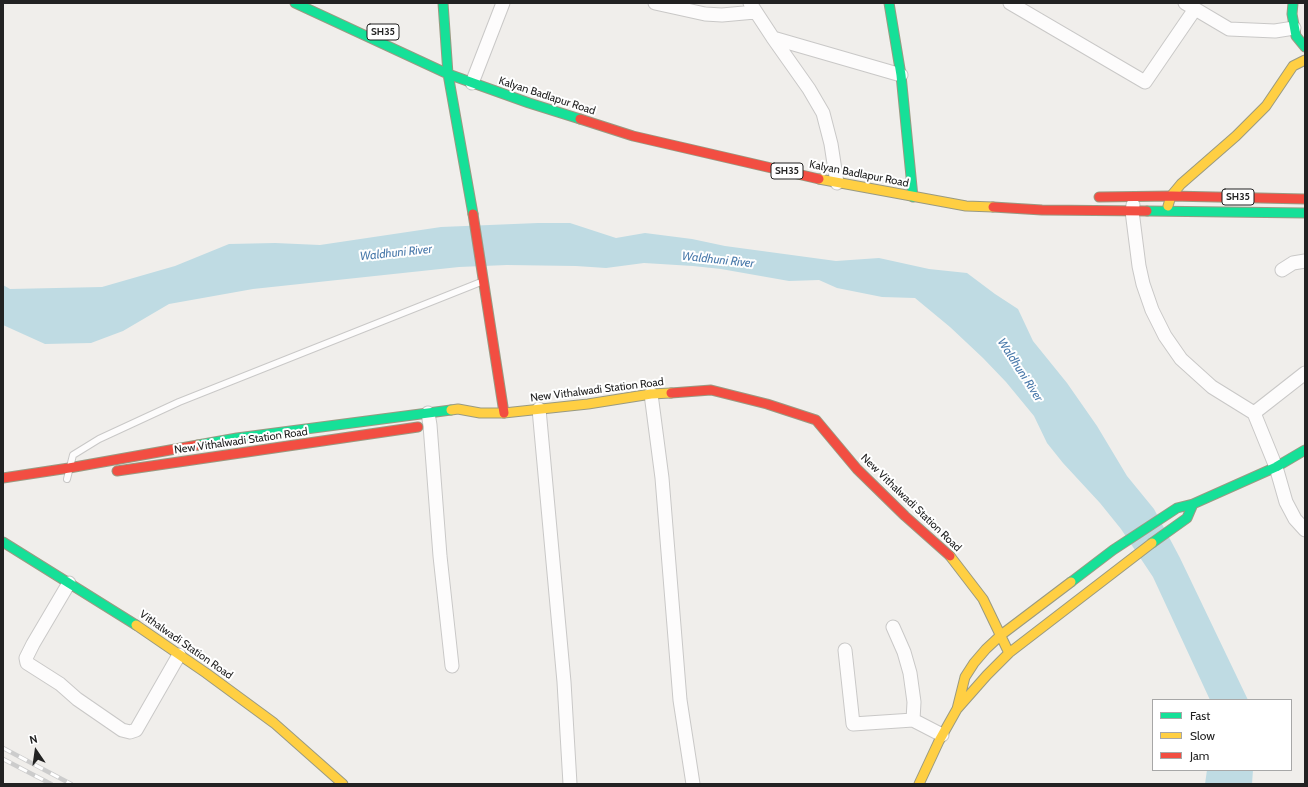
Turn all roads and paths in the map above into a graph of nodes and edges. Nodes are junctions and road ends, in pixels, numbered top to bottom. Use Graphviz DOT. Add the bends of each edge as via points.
graph roads {
  1 [pos="295,3"];
  2 [pos="443,3"];
  3 [pos="502,3"];
  4 [pos="655,3"];
  5 [pos="889,3"];
  6 [pos="1010,3"];
  7 [pos="1190,6"];
  8 [pos="1305,6"];
  9 [pos="752,7"];
  10 [pos="1289,8"];
  11 [pos="1295,32"];
  12 [pos="773,38"];
  13 [pos="1305,47"];
  14 [pos="1294,58"];
  15 [pos="1305,60"];
  16 [pos="448,74"];
  17 [pos="476,75"];
  18 [pos="901,75"];
  19 [pos="837,183"];
  20 [pos="1171,196"];
  21 [pos="913,197"];
  22 [pos="1087,197"];
  23 [pos="1134,197"];
  24 [pos="1305,199"];
  25 [pos="1132,211"];
  26 [pos="1167,211"];
  27 [pos="1305,213"];
  28 [pos="1305,261"];
  29 [pos="1282,270"];
  30 [pos="482,278"];
  31 [pos="1305,373"];
  32 [pos="651,394"];
  33 [pos="539,409"];
  34 [pos="480,413"];
  35 [pos="504,413"];
  36 [pos="1254,413"];
  37 [pos="431,421"];
  38 [pos="465,421"];
  39 [pos="305,429"];
  40 [pos="308,443"];
  41 [pos="1305,450"];
  42 [pos="1276,467"];
  43 [pos="69,468"];
  44 [pos="106,473"];
  45 [pos="3,478"];
  46 [pos="67,479"];
  47 [pos="1193,504"];
  48 [pos="1305,530"];
  49 [pos="3,542"];
  50 [pos="69,583"];
  51 [pos="893,627"];
  52 [pos="1001,635"];
  53 [pos="845,650"];
  54 [pos="1009,652"];
  55 [pos="179,655"];
  56 [pos="452,666"];
  57 [pos="957,709"];
  58 [pos="913,720"];
  59 [pos="942,736"];
  60 [pos="343,784"];
  61 [pos="570,784"];
  62 [pos="693,784"];
  63 [pos="919,784"];
  1 -- 16 [label="street, Kalyan Badlapur Road / SH35"];
  2 -- 16 [label="street"];
  3 -- 17 [label="street"];
  4 -- 9 [label="street" via="705,14 722,15"];
  5 -- 18 [label="street"];
  6 -- 7 [label="street" via="1145,82"];
  7 -- 11 [label="street" via="1229,29"];
  8 -- 10 [label="street"];
  9 -- 12 [label="street"];
  10 -- 11 [label="street"];
  11 -- 13 [label="street"];
  11 -- 14 [label="street"];
  12 -- 18 [label="street"];
  12 -- 19 [label="street" via="823,113"];
  14 -- 15 [label="street"];
  14 -- 20 [label="street" via="1266,106"];
  16 -- 17 [label="street, Kalyan Badlapur Road / SH35"];
  16 -- 30 [label="street"];
  17 -- 19 [label="street, Kalyan Badlapur Road / SH35" via="528,103 633,136"];
  18 -- 21 [label="street"];
  19 -- 21 [label="street, Kalyan Badlapur Road / SH35"];
  20 -- 23 [label="street, SH35"];
  20 -- 24 [label="street, SH35"];
  20 -- 26 [label="street"];
  21 -- 25 [label="street, Kalyan Badlapur Road / SH35" via="966,206"];
  22 -- 23 [label="street, SH35"];
  23 -- 25 [label="street"];
  25 -- 26 [label="street, Kalyan Badlapur Road / SH35"];
  25 -- 36 [label="street" via="1143,284 1165,336 1181,360 1212,387"];
  26 -- 27 [label="street, Kalyan Badlapur Road / SH35"];
  28 -- 29 [label="street" via="1293,263"];
  30 -- 35 [label="street"];
  30 -- 43 [label="lane" via="179,402 98,439 72,455"];
  31 -- 36 [label="street"];
  32 -- 33 [label="street, New Vithalwadi Station Road"];
  32 -- 52 [label="street, New Vithalwadi Station Road" via="711,390 816,420 862,474 948,554 983,599"];
  32 -- 62 [label="street" via="662,478 680,700"];
  33 -- 35 [label="street, New Vithalwadi Station Road"];
  33 -- 61 [label="street" via="564,674"];
  34 -- 35 [label="street, New Vithalwadi Station Road"];
  34 -- 37 [label="street, New Vithalwadi Station Road" via="458,409"];
  34 -- 38 [label="street, New Vithalwadi Station Road"];
  36 -- 42 [label="street"];
  37 -- 39 [label="street, New Vithalwadi Station Road"];
  37 -- 40 [label="street, New Vithalwadi Station Road"];
  37 -- 56 [label="street" via="440,556"];
  39 -- 40 [label="street"];
  39 -- 43 [label="street, New Vithalwadi Station Road" via="237,438"];
  40 -- 44 [label="street, New Vithalwadi Station Road"];
  41 -- 42 [label="street"];
  42 -- 47 [label="street"];
  42 -- 48 [label="street" via="1286,502 1295,519"];
  43 -- 45 [label="street, New Vithalwadi Station Road"];
  43 -- 46 [label="lane"];
  47 -- 52 [label="street" via="1171,511 1113,550"];
  47 -- 54 [label="street" via="1187,518"];
  49 -- 50 [label="street, Vithalwadi Station Road"];
  50 -- 55 [label="street, Vithalwadi Station Road"];
  50 -- 55 [label="street" via="33,644 26,658 27,663 122,730 136,730"];
  51 -- 58 [label="street" via="910,673 914,702"];
  52 -- 54 [label="street, New Vithalwadi Station Road"];
  52 -- 57 [label="street" via="974,663 965,677"];
  53 -- 58 [label="street" via="853,724"];
  54 -- 57 [label="street"];
  55 -- 60 [label="street, Vithalwadi Station Road" via="274,723"];
  57 -- 59 [label="street"];
  58 -- 59 [label="street"];
  59 -- 63 [label="street"];
}
